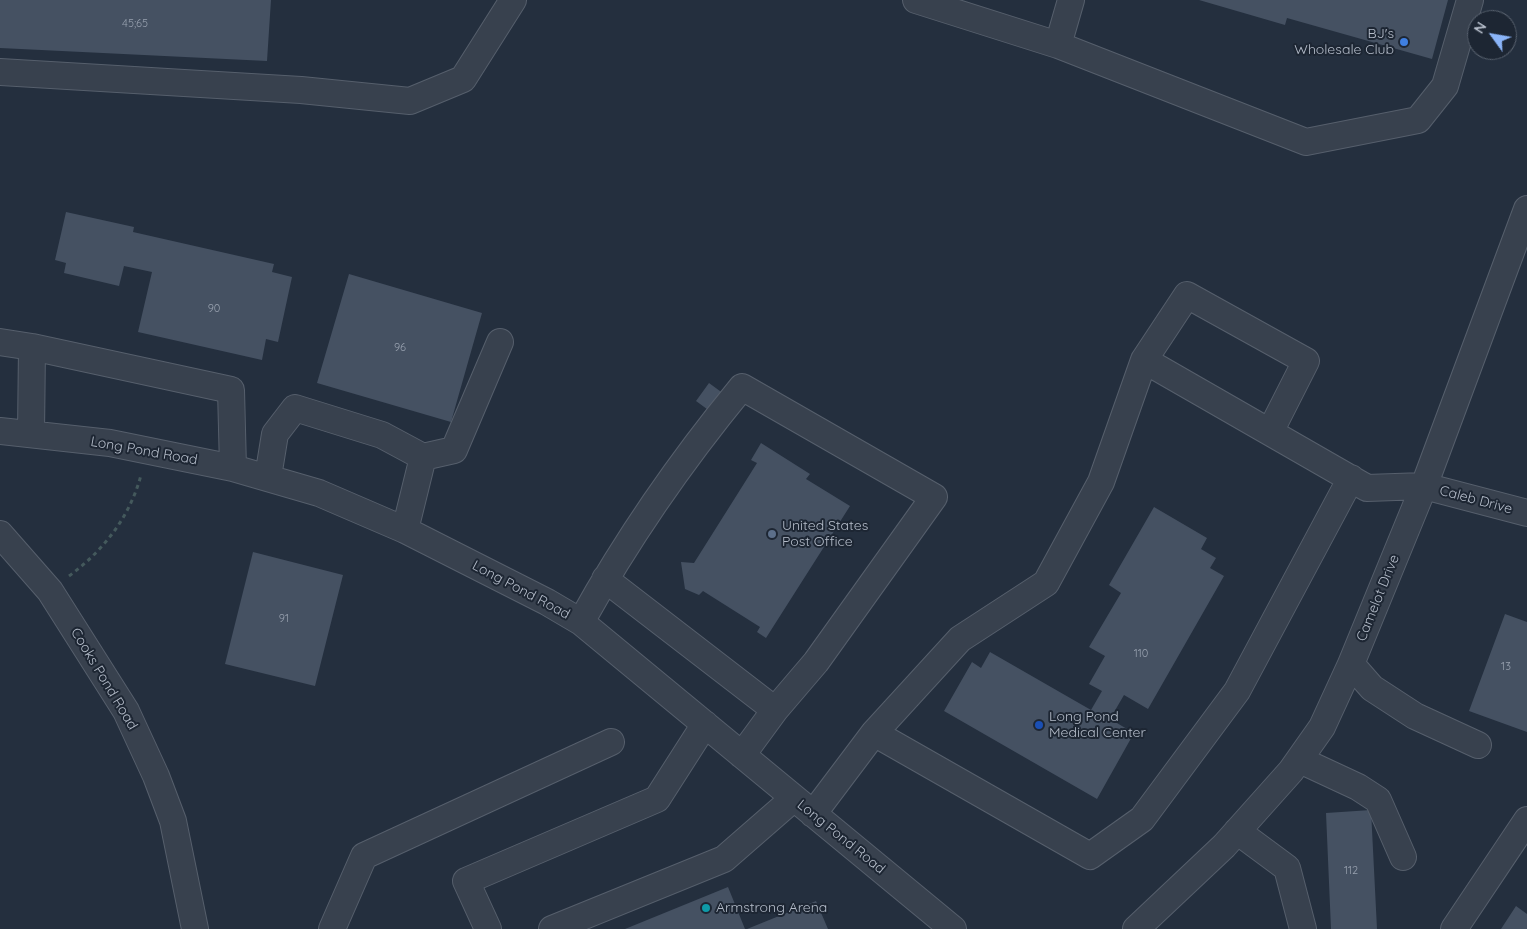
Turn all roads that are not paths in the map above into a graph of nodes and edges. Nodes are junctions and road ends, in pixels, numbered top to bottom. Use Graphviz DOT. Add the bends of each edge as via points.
graph roads {
  1 [pos="513,0"];
  2 [pos="916,0"];
  3 [pos="1071,0"];
  4 [pos="1470,0"];
  5 [pos="1058,45"];
  6 [pos="0,72"];
  7 [pos="1527,209"];
  8 [pos="0,342"];
  9 [pos="500,342"];
  10 [pos="32,347"];
  11 [pos="1144,360"];
  12 [pos="0,431"];
  13 [pos="1270,432"];
  14 [pos="31,433"];
  15 [pos="423,457"];
  16 [pos="233,468"];
  17 [pos="268,476"];
  18 [pos="1351,478"];
  19 [pos="1424,486"];
  20 [pos="1527,513"];
  21 [pos="405,530"];
  22 [pos="0,534"];
  23 [pos="605,579"];
  24 [pos="581,622"];
  25 [pos="1351,664"];
  26 [pos="775,710"];
  27 [pos="706,724"];
  28 [pos="874,733"];
  29 [pos="611,742"];
  30 [pos="1478,745"];
  31 [pos="742,755"];
  32 [pos="1300,760"];
  33 [pos="804,806"];
  34 [pos="1527,820"];
  35 [pos="1237,831"];
  36 [pos="1517,856"];
  37 [pos="1402,857"];
  38 [pos="195,929"];
  39 [pos="332,929"];
  40 [pos="488,929"];
  41 [pos="552,929"];
  42 [pos="954,929"];
  43 [pos="1136,929"];
  44 [pos="1303,929"];
  45 [pos="1454,929"];
  1 -- 6 [label="street" via="463,79 410,101 301,90"];
  2 -- 5 [label="street"];
  3 -- 5 [label="street"];
  4 -- 5 [label="street" via="1445,86 1418,120 1306,142"];
  7 -- 19 [label="street, Camelot Drive"];
  8 -- 10 [label="street"];
  9 -- 15 [label="street" via="454,450"];
  10 -- 14 [label="street"];
  10 -- 16 [label="street" via="231,390"];
  11 -- 13 [label="street, Caleb Drive"];
  11 -- 13 [label="street" via="1187,295 1306,361"];
  11 -- 28 [label="street" via="1101,482 1046,583 960,639"];
  12 -- 14 [label="street, Long Pond Road"];
  13 -- 18 [label="street, Caleb Drive"];
  14 -- 16 [label="street, Long Pond Road"];
  15 -- 17 [label="street" via="382,435 295,408 275,434"];
  15 -- 21 [label="street"];
  16 -- 17 [label="street, Long Pond Road"];
  17 -- 21 [label="street, Long Pond Road" via="319,493"];
  18 -- 19 [label="street, Caleb Drive" via="1367,488"];
  18 -- 28 [label="street" via="1237,692 1142,819 1090,856"];
  19 -- 20 [label="street, Caleb Drive"];
  19 -- 25 [label="street, Camelot Drive"];
  21 -- 24 [label="street, Long Pond Road"];
  22 -- 38 [label="street, Cooks Pond Road" via="50,591 126,712 156,776 172,821"];
  23 -- 24 [label="street"];
  23 -- 26 [label="street"];
  23 -- 26 [label="street" via="647,513 742,387 934,497 816,662"];
  24 -- 27 [label="street, Long Pond Road"];
  25 -- 30 [label="street" via="1372,688 1408,711"];
  25 -- 32 [label="street, Camelot Drive" via="1322,727"];
  26 -- 31 [label="street"];
  27 -- 31 [label="street, Long Pond Road"];
  27 -- 40 [label="street" via="657,799 466,881"];
  28 -- 33 [label="street"];
  29 -- 39 [label="street" via="364,856"];
  31 -- 33 [label="street, Long Pond Road"];
  32 -- 35 [label="street, Camelot Drive"];
  32 -- 37 [label="street" via="1358,786 1378,800"];
  33 -- 41 [label="street" via="724,859"];
  33 -- 42 [label="street, Long Pond Road"];
  34 -- 36 [label="street"];
  35 -- 43 [label="street, Camelot Drive"];
  35 -- 44 [label="street" via="1287,868"];
  36 -- 45 [label="street"];
}
